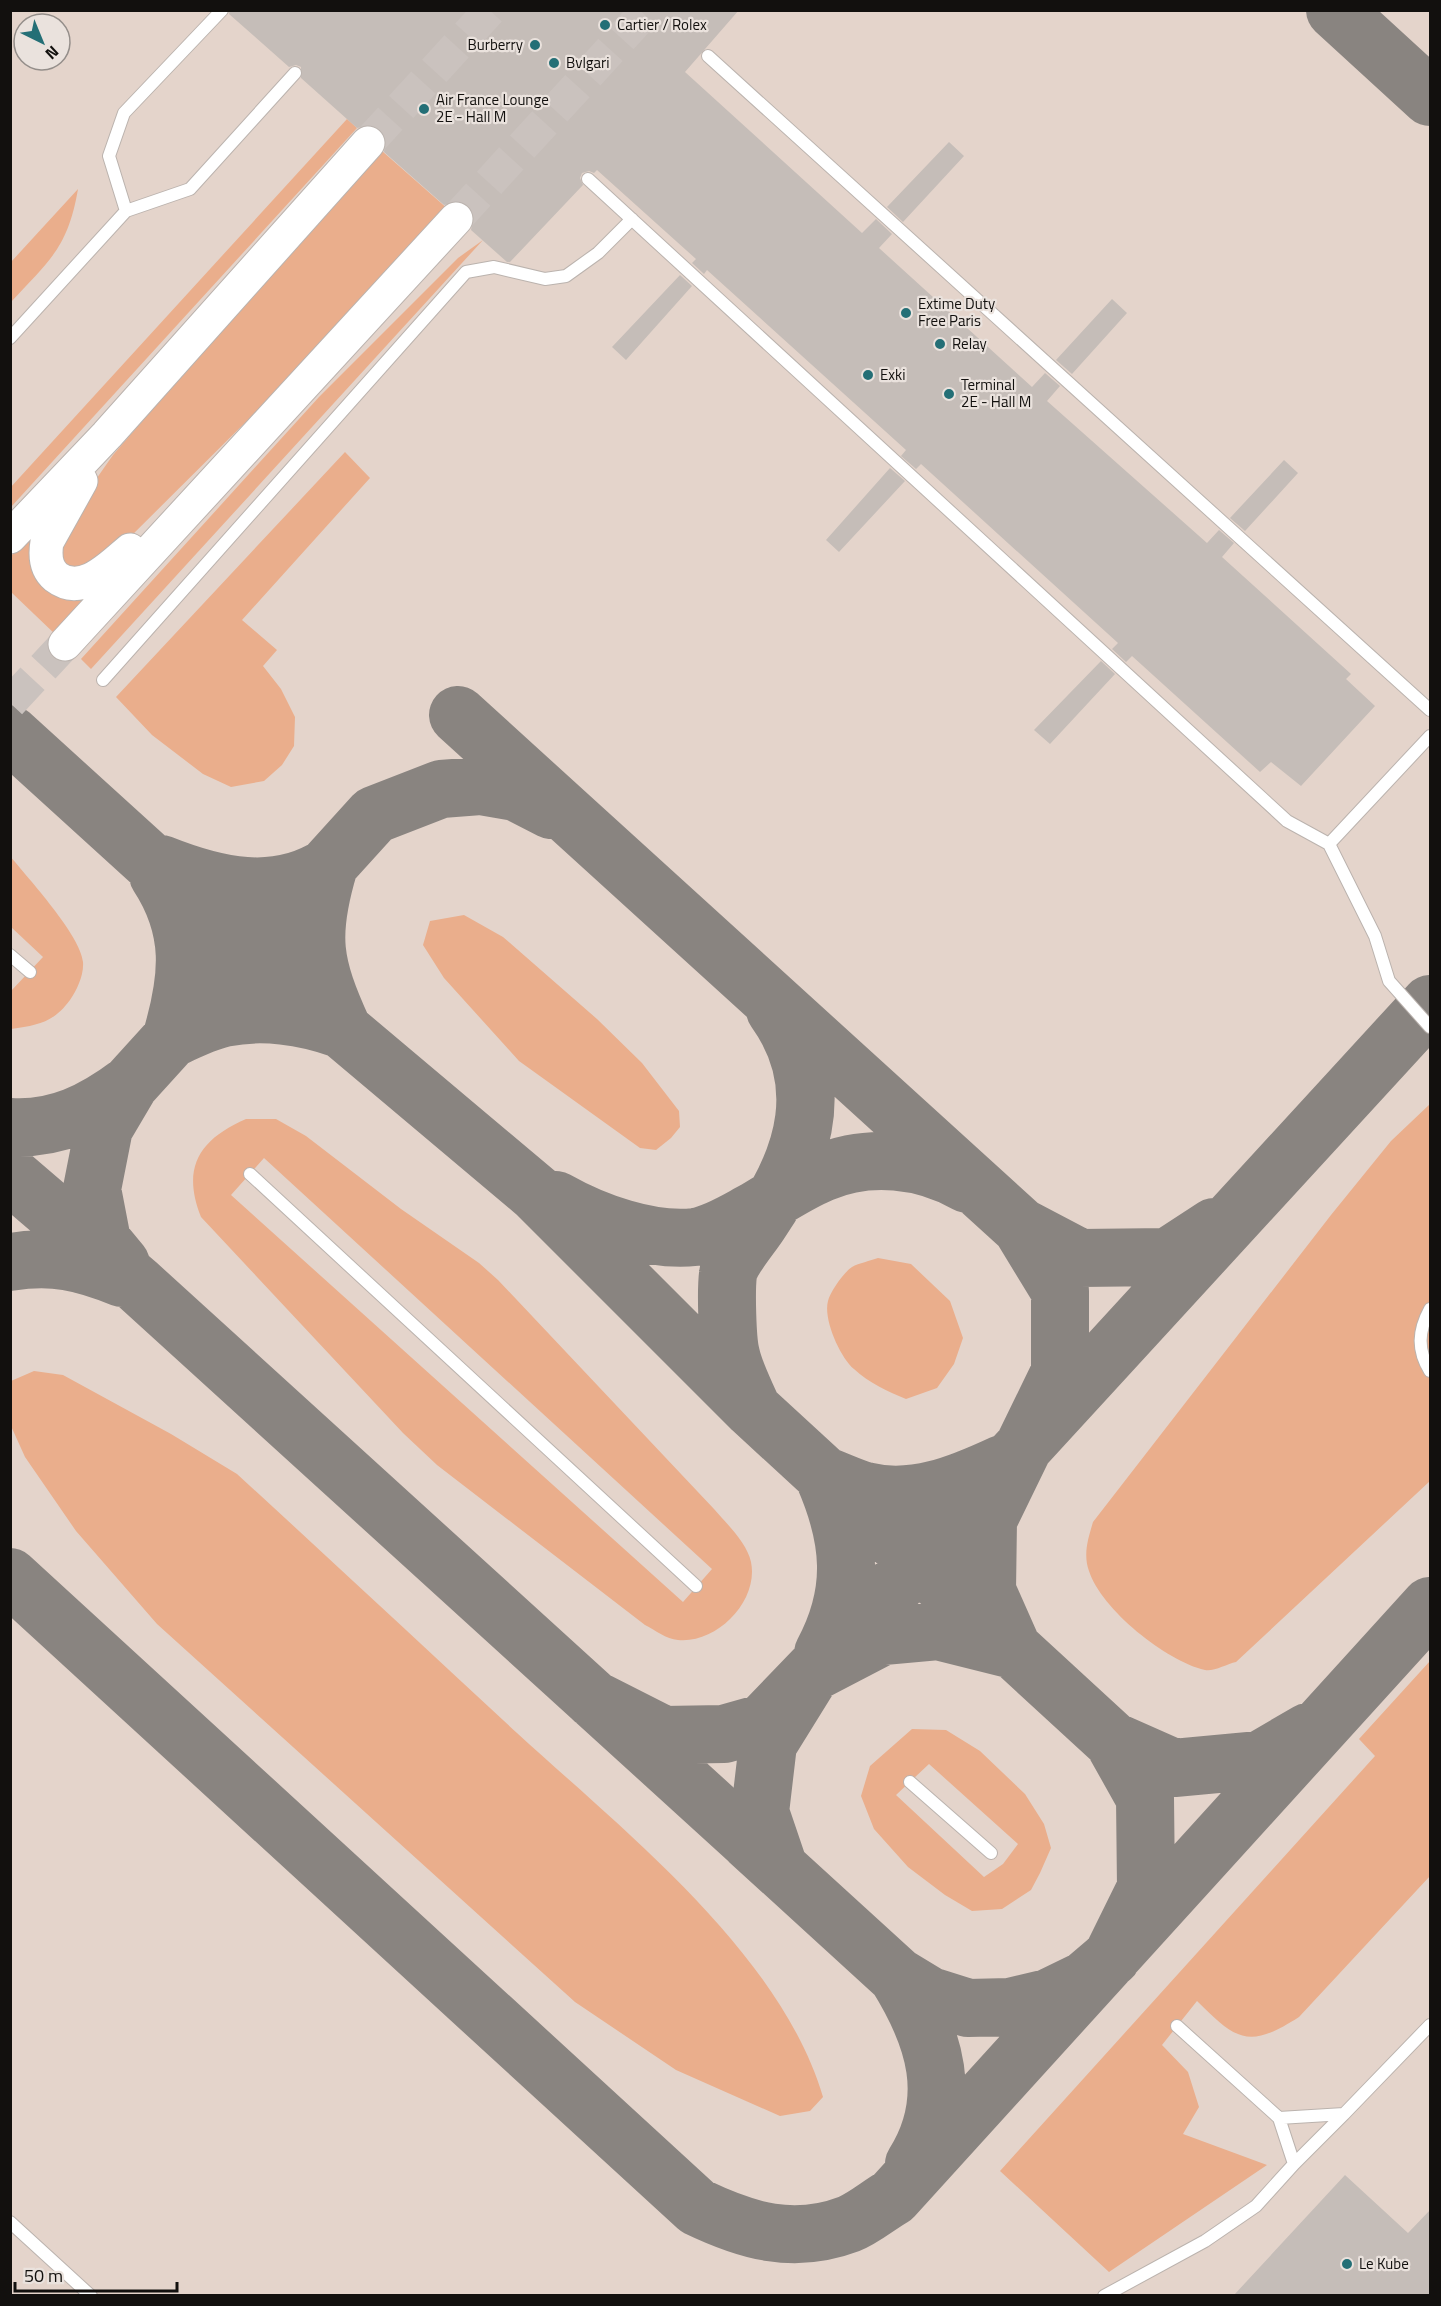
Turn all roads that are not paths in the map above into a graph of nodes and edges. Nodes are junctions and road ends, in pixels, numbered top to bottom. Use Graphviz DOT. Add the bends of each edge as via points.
graph roads {
  1 [pos="222,10"];
  2 [pos="708,56"];
  3 [pos="295,73"];
  4 [pos="368,143"];
  5 [pos="588,179"];
  6 [pos="126,211"];
  7 [pos="456,219"];
  8 [pos="632,219"];
  9 [pos="10,338"];
  10 [pos="107,435"];
  11 [pos="232,462"];
  12 [pos="10,537"];
  13 [pos="66,644"];
  14 [pos="103,680"];
  15 [pos="1431,711"];
  16 [pos="1431,736"];
  17 [pos="1329,844"];
  18 [pos="10,955"];
  19 [pos="30,972"];
  20 [pos="1431,1027"];
  21 [pos="250,1174"];
  22 [pos="1431,1309"];
  23 [pos="1431,1371"];
  24 [pos="696,1586"];
  25 [pos="910,1782"];
  26 [pos="991,1853"];
  27 [pos="1431,2025"];
  28 [pos="1177,2026"];
  29 [pos="1344,2115"];
  30 [pos="1280,2118"];
  31 [pos="1294,2164"];
  32 [pos="10,2222"];
  33 [pos="91,2295"];
  34 [pos="1104,2295"];
  1 -- 6 [label="lane" via="124,113 109,156"];
  2 -- 15 [label="lane"];
  3 -- 6 [label="lane" via="190,189"];
  4 -- 10 [label="main road"];
  5 -- 8 [label="lane"];
  6 -- 9 [label="lane"];
  7 -- 11 [label="main road"];
  8 -- 14 [label="lane" via="598,254 566,276 545,279 494,267 466,272"];
  8 -- 17 [label="lane" via="1287,821"];
  10 -- 11 [label="main road" via="47,542 47,564 65,582 75,584 97,577"];
  10 -- 12 [label="main road"];
  11 -- 13 [label="main road"];
  16 -- 17 [label="lane"];
  17 -- 20 [label="lane" via="1375,936 1389,981"];
  18 -- 19 [label="lane"];
  21 -- 24 [label="lane"];
  22 -- 23 [label="lane" via="1424,1320 1419,1344"];
  25 -- 26 [label="lane"];
  27 -- 29 [label="lane"];
  28 -- 30 [label="lane"];
  29 -- 30 [label="lane"];
  29 -- 31 [label="lane"];
  30 -- 31 [label="lane"];
  31 -- 34 [label="lane" via="1256,2206 1205,2241"];
  32 -- 33 [label="lane"];
}
